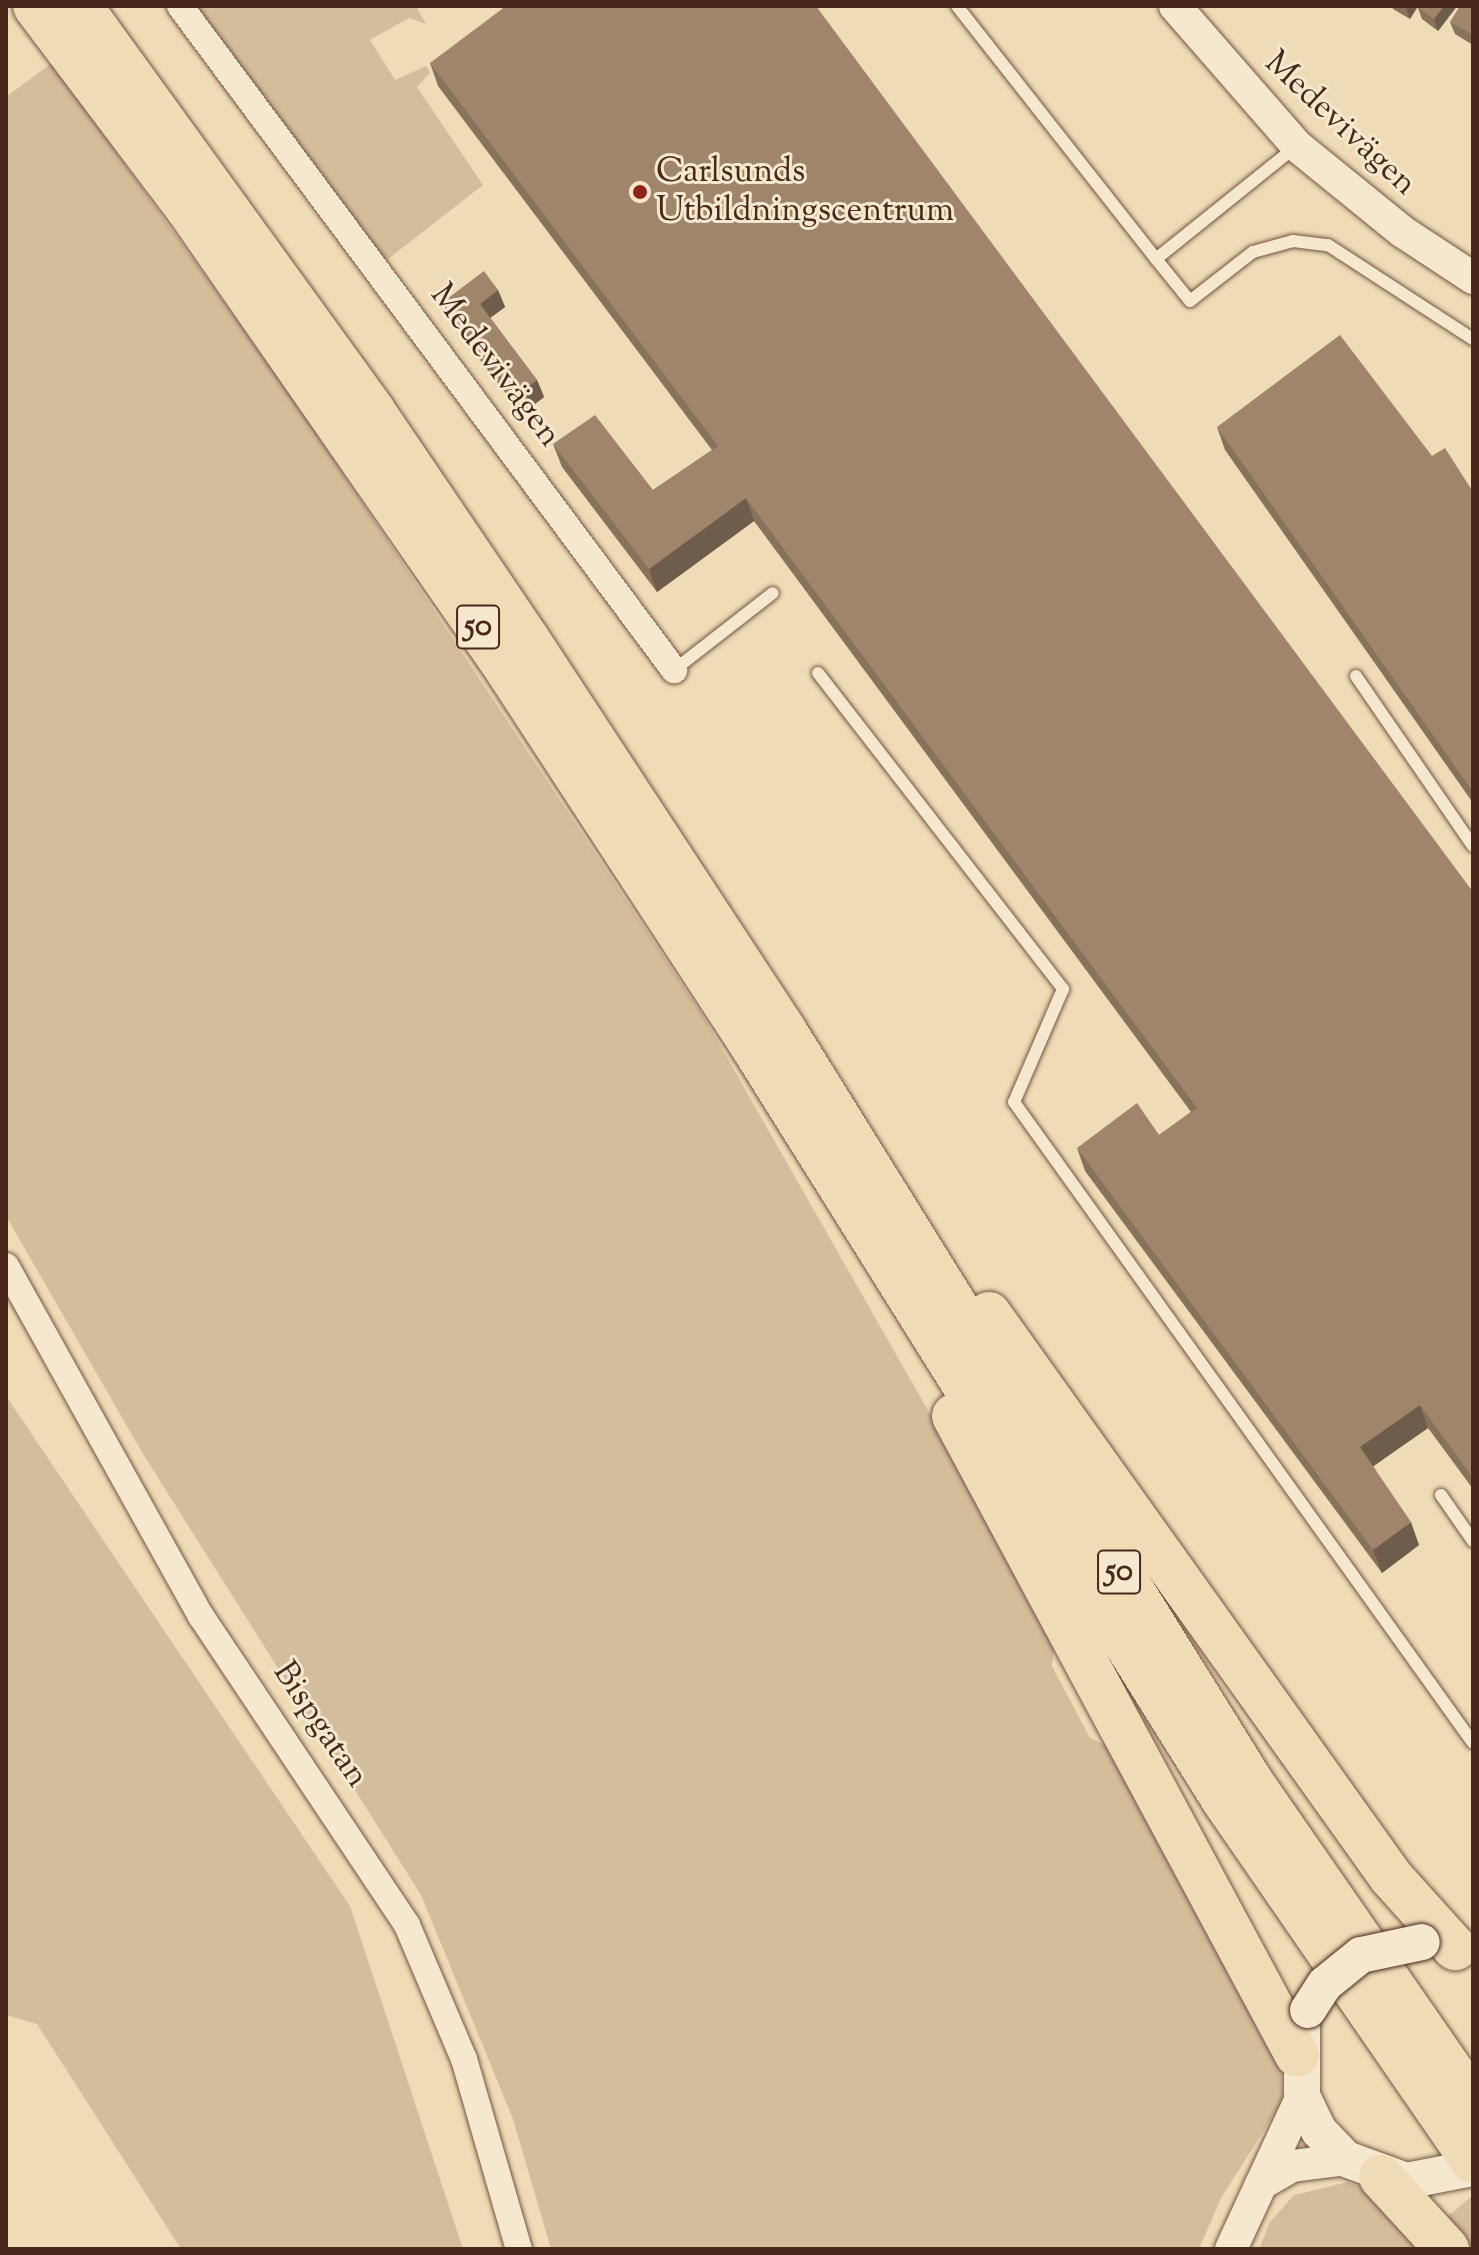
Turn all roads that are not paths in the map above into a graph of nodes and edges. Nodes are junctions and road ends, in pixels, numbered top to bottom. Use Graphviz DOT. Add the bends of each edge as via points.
graph roads {
  1 [pos="35,6"];
  2 [pos="80,6"];
  3 [pos="180,6"];
  4 [pos="957,6"];
  5 [pos="1175,6"];
  6 [pos="1297,146"];
  7 [pos="1156,259"];
  8 [pos="1473,278"];
  9 [pos="1473,339"];
  10 [pos="773,593"];
  11 [pos="674,670"];
  12 [pos="818,673"];
  13 [pos="1356,676"];
  14 [pos="1473,846"];
  15 [pos="784,1030"];
  16 [pos="6,1266"];
  17 [pos="892,1269"];
  18 [pos="1441,1495"];
  19 [pos="1473,1541"];
  20 [pos="1473,1743"];
  21 [pos="1450,1948"];
  22 [pos="1299,2075"];
  23 [pos="1473,2102"];
  24 [pos="1473,2161"];
  25 [pos="1364,2168"];
  26 [pos="1473,2168"];
  27 [pos="1261,2184"];
  28 [pos="519,2249"];
  29 [pos="1231,2249"];
  30 [pos="1447,2249"];
  1 -- 17 [label="highway, 50" via="188,209 483,634"];
  2 -- 15 [label="highway, 50" via="373,411"];
  3 -- 11 [label="street, Medevivägen"];
  4 -- 7 [label="lane"];
  5 -- 6 [label="street, Medevivägen"];
  6 -- 7 [label="lane"];
  6 -- 8 [label="street, Medevivägen" via="1374,210"];
  7 -- 9 [label="lane" via="1190,301 1253,252 1293,241 1328,245"];
  10 -- 11 [label="lane, Medevivägen"];
  12 -- 20 [label="lane" via="1063,989 1014,1102"];
  13 -- 14 [label="lane"];
  15 -- 21 [label="highway" via="1391,1877"];
  15 -- 23 [label="highway, 50" via="1252,1783"];
  16 -- 28 [label="street, Bispgatan" via="194,1604 407,1925 464,2059"];
  17 -- 22 [label="highway" via="1018,1543"];
  17 -- 24 [label="highway, 50" via="1223,1799"];
  18 -- 19 [label="lane"];
  21 -- 22 [label="main road, bridge" via="1361,1955 1325,1984 1308,2010"];
  22 -- 25 [label="main road" via="1319,2131"];
  22 -- 27 [label="street"];
  25 -- 26 [label="main road" via="1431,2181"];
  25 -- 27 [label="street" via="1292,2166"];
  25 -- 30 [label="highway"];
  27 -- 29 [label="street"];
}
